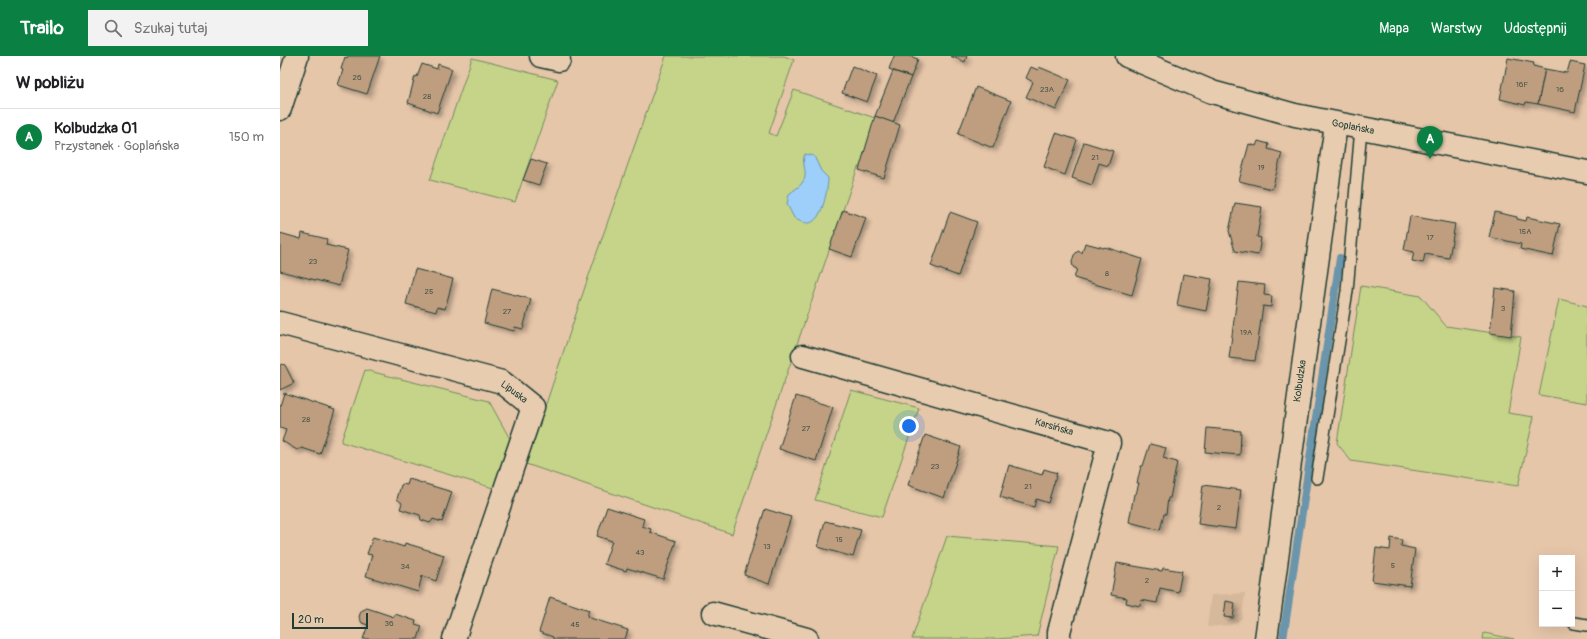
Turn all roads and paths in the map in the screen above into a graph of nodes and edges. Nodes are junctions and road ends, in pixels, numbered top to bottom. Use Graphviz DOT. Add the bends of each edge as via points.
graph roads {
  1 [pos="297,56"];
  2 [pos="1127,56"];
  3 [pos="280,109"];
  4 [pos="1336,124"];
  5 [pos="1361,128"];
  6 [pos="1587,172"];
  7 [pos="280,323"];
  8 [pos="803,356"];
  9 [pos="1318,478"];
  10 [pos="714,613"];
  11 [pos="1575,623"];
  12 [pos="1587,625"];
  13 [pos="454,639"];
  14 [pos="807,639"];
  15 [pos="1059,639"];
  16 [pos="1266,639"];
  1 -- 3 [label="street"];
  2 -- 4 [label="street, Goplańska" via="1212,92"];
  4 -- 5 [label="street, Goplańska"];
  4 -- 16 [label="street, Kolbudzka"];
  5 -- 6 [label="street, Goplańska"];
  5 -- 9 [label="lane" via="1347,291"];
  7 -- 13 [label="street, Lipuska" via="502,382 533,407"];
  8 -- 15 [label="street, Karsińska" via="1109,443"];
  10 -- 14 [label="street"];
  11 -- 12 [label="lane"];
}
